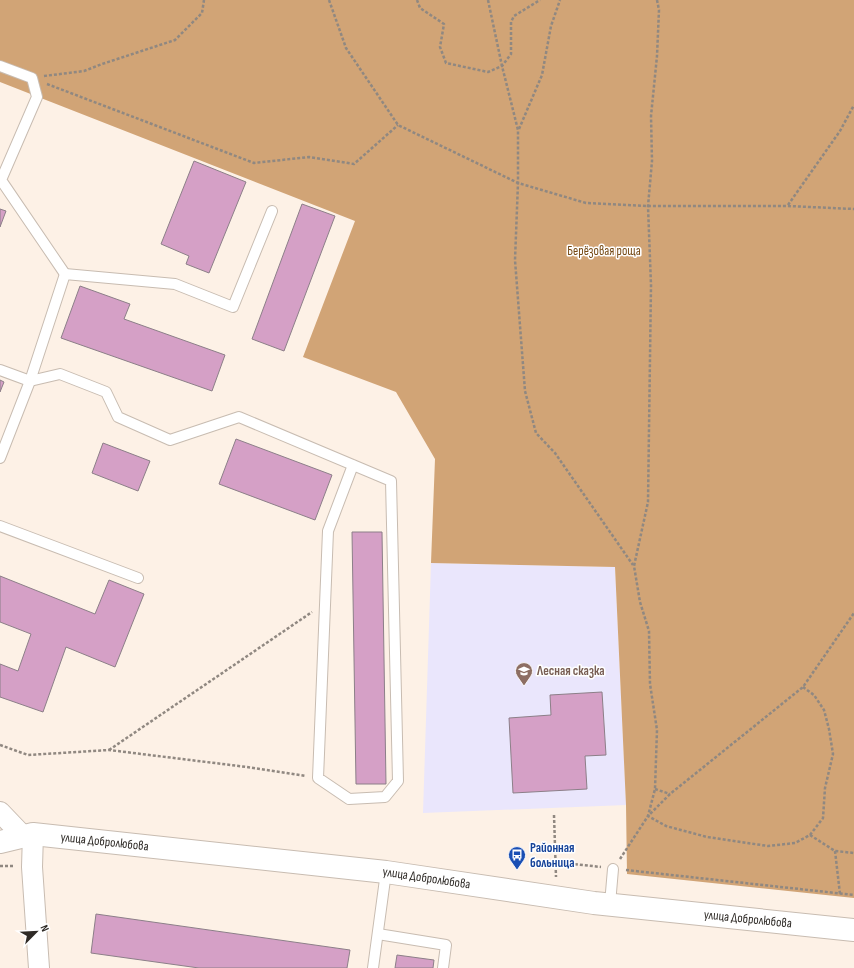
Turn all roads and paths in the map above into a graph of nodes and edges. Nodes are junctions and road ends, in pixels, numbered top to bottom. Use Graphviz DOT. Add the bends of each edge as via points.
graph roads {
  1 [pos="204,0"];
  2 [pos="329,0"];
  3 [pos="418,0"];
  4 [pos="488,0"];
  5 [pos="540,0"];
  6 [pos="560,0"];
  7 [pos="657,0"];
  8 [pos="0,66"];
  9 [pos="502,66"];
  10 [pos="32,78"];
  11 [pos="854,105"];
  12 [pos="398,125"];
  13 [pos="518,130"];
  14 [pos="518,183"];
  15 [pos="648,206"];
  16 [pos="788,206"];
  17 [pos="854,210"];
  18 [pos="272,211"];
  19 [pos="65,274"];
  20 [pos="0,370"];
  21 [pos="30,381"];
  22 [pos="0,458"];
  23 [pos="353,465"];
  24 [pos="0,526"];
  25 [pos="634,566"];
  26 [pos="138,578"];
  27 [pos="325,603"];
  28 [pos="854,613"];
  29 [pos="803,687"];
  30 [pos="0,745"];
  31 [pos="109,750"];
  32 [pos="318,778"];
  33 [pos="655,789"];
  34 [pos="670,794"];
  35 [pos="0,812"];
  36 [pos="554,815"];
  37 [pos="648,816"];
  38 [pos="28,835"];
  39 [pos="810,836"];
  40 [pos="0,842"];
  41 [pos="835,851"];
  42 [pos="854,852"];
  43 [pos="555,862"];
  44 [pos="613,869"];
  45 [pos="386,872"];
  46 [pos="840,894"];
  47 [pos="854,896"];
  48 [pos="556,898"];
  49 [pos="610,904"];
  50 [pos="854,930"];
  51 [pos="378,934"];
  52 [pos="39,968"];
  53 [pos="373,968"];
  54 [pos="443,968"];
  1 -- 10 [label="path" via="202,13 175,40 84,71"];
  2 -- 12 [label="path" via="346,48"];
  3 -- 9 [label="path" via="420,8 444,24 440,47 446,63 488,72"];
  4 -- 9 [label="path"];
  5 -- 9 [label="path" via="514,16 511,22 511,54"];
  6 -- 13 [label="path" via="550,26 542,75"];
  7 -- 15 [label="path" via="657,56 651,116 652,161"];
  8 -- 10 [label="lane"];
  9 -- 13 [label="path"];
  10 -- 12 [label="path" via="254,162 309,156 354,164"];
  10 -- 19 [label="lane" via="37,97 1,180"];
  11 -- 16 [label="path" via="840,131"];
  12 -- 14 [label="path"];
  13 -- 14 [label="path"];
  14 -- 15 [label="path" via="586,203"];
  14 -- 25 [label="path" via="515,260 525,391 536,433 555,453"];
  15 -- 16 [label="path"];
  15 -- 25 [label="path" via="651,284 648,502"];
  16 -- 17 [label="path"];
  18 -- 19 [label="lane" via="233,307 176,284"];
  19 -- 21 [label="lane"];
  20 -- 21 [label="lane"];
  21 -- 22 [label="lane"];
  21 -- 23 [label="lane" via="60,374 106,392 118,417 170,440 239,417"];
  23 -- 27 [label="lane" via="328,531"];
  23 -- 32 [label="lane" via="391,481 398,782 384,797 348,799"];
  24 -- 26 [label="lane"];
  25 -- 33 [label="path" via="640,602 649,631 650,684 657,730"];
  27 -- 31 [label="path"];
  27 -- 32 [label="lane"];
  28 -- 29 [label="path"];
  29 -- 34 [label="path"];
  29 -- 39 [label="path" via="814,695 824,710 833,754 825,788 823,818"];
  30 -- 31 [label="path" via="28,755"];
  31 -- 32 [label="path"];
  33 -- 34 [label="path"];
  33 -- 37 [label="path"];
  34 -- 37 [label="path"];
  35 -- 38 [label="street"];
  36 -- 43 [label="path"];
  37 -- 39 [label="path" via="666,826 708,837 768,846 795,843"];
  37 -- 44 [label="path"];
  38 -- 40 [label="street, улица Добролюбова"];
  38 -- 45 [label="street, улица Добролюбова"];
  38 -- 52 [label="street"];
  39 -- 41 [label="path"];
  41 -- 42 [label="path"];
  41 -- 46 [label="path"];
  43 -- 44 [label="path"];
  43 -- 48 [label="path"];
  44 -- 46 [label="path"];
  44 -- 49 [label="lane"];
  45 -- 48 [label="street, улица Добролюбова"];
  45 -- 51 [label="lane"];
  46 -- 47 [label="path"];
  48 -- 49 [label="street, улица Добролюбова"];
  49 -- 50 [label="street, улица Добролюбова"];
  51 -- 53 [label="lane"];
  51 -- 54 [label="lane" via="446,945"];
}
